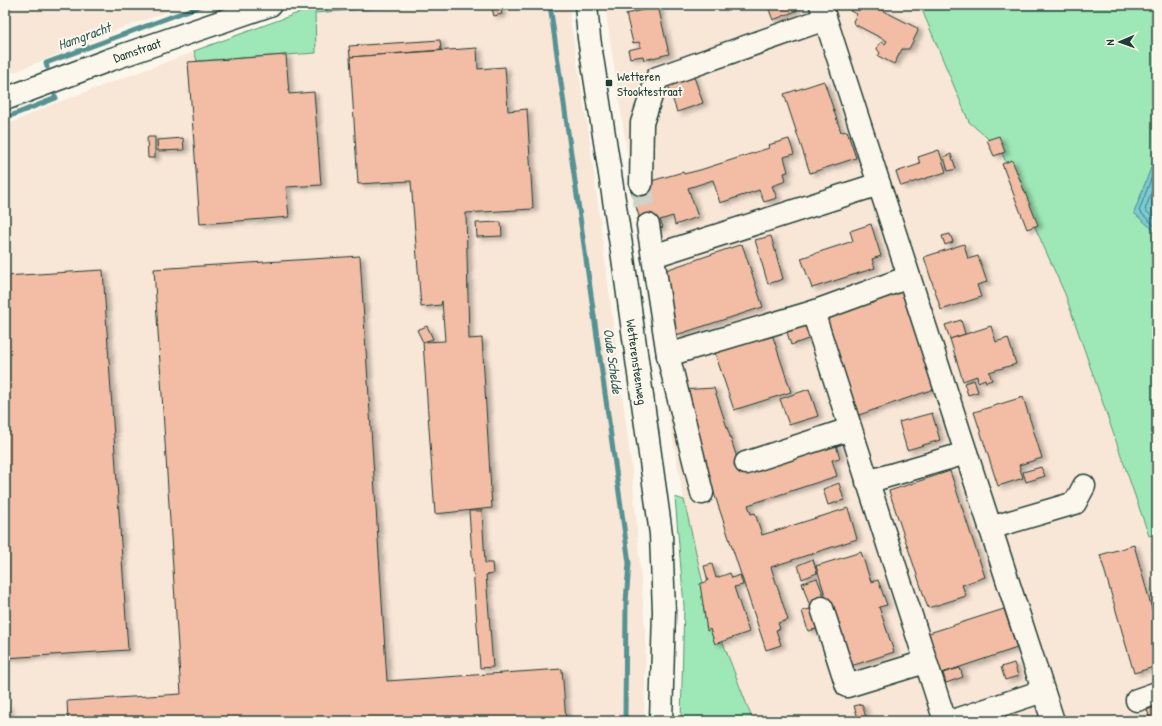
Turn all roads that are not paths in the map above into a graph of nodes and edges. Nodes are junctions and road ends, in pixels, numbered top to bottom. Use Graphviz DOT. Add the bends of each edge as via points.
graph roads {
  1 [pos="270,5"];
  2 [pos="586,5"];
  3 [pos="823,12"];
  4 [pos="5,99"];
  5 [pos="641,184"];
  6 [pos="879,184"];
  7 [pos="648,225"];
  8 [pos="653,256"];
  9 [pos="909,278"];
  10 [pos="813,312"];
  11 [pos="668,355"];
  12 [pos="850,429"];
  13 [pos="966,453"];
  14 [pos="746,463"];
  15 [pos="868,482"];
  16 [pos="1084,486"];
  17 [pos="702,493"];
  18 [pos="990,528"];
  19 [pos="822,608"];
  20 [pos="925,662"];
  21 [pos="1043,691"];
  22 [pos="661,721"];
  23 [pos="945,721"];
  24 [pos="954,721"];
  25 [pos="1053,721"];
  1 -- 4 [label="street, Damstraat"];
  2 -- 22 [label="street, Wetterensteenweg" via="661,534 664,611"];
  3 -- 5 [label="street" via="656,78 642,123"];
  3 -- 6 [label="street"];
  6 -- 8 [label="street"];
  6 -- 9 [label="street"];
  7 -- 8 [label="street"];
  8 -- 11 [label="street"];
  9 -- 10 [label="street"];
  9 -- 13 [label="street"];
  10 -- 11 [label="street"];
  10 -- 12 [label="street"];
  11 -- 17 [label="street"];
  12 -- 14 [label="street"];
  12 -- 15 [label="street"];
  13 -- 15 [label="street"];
  13 -- 18 [label="street"];
  15 -- 20 [label="street"];
  16 -- 18 [label="street" via="1075,503"];
  18 -- 21 [label="street"];
  19 -- 20 [label="street" via="847,686"];
  20 -- 23 [label="street"];
  21 -- 24 [label="street"];
  21 -- 25 [label="street"];
}
